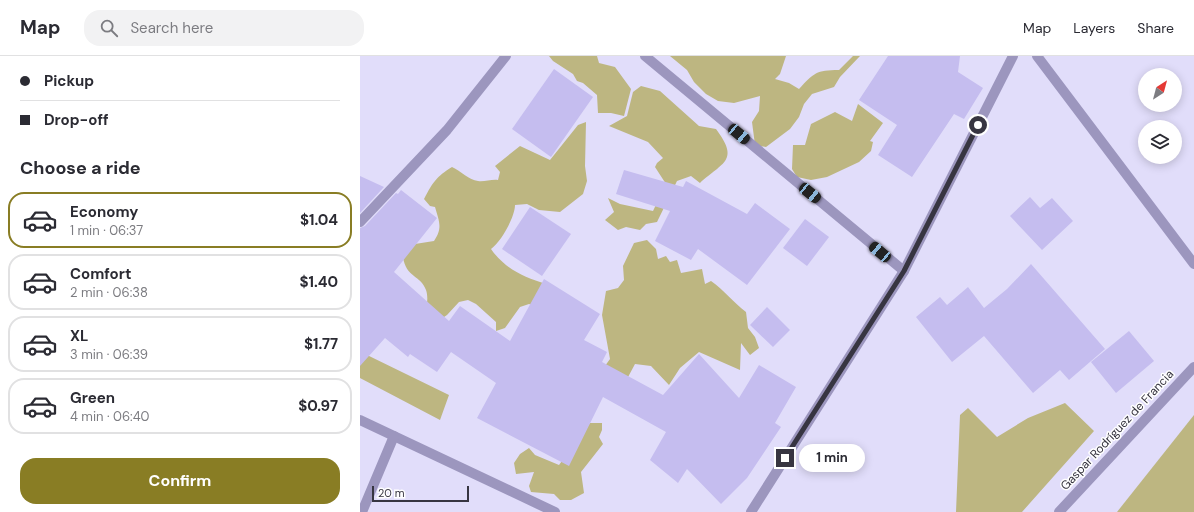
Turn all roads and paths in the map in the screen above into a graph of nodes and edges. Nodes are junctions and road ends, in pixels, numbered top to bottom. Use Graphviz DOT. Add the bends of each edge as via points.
graph roads {
  1 [pos="506,56"];
  2 [pos="645,56"];
  3 [pos="1013,56"];
  4 [pos="1037,56"];
  5 [pos="360,222"];
  6 [pos="1194,264"];
  7 [pos="904,271"];
  8 [pos="1194,367"];
  9 [pos="360,420"];
  10 [pos="394,436"];
  11 [pos="362,512"];
  12 [pos="555,512"];
  13 [pos="750,512"];
  14 [pos="1059,512"];
  1 -- 5 [label="street" via="447,130"];
  2 -- 7 [label="street"];
  3 -- 7 [label="street"];
  4 -- 6 [label="street"];
  7 -- 13 [label="street"];
  8 -- 14 [label="street, Gaspar Rodríguez de Francia"];
  9 -- 10 [label="street"];
  10 -- 11 [label="street"];
  10 -- 12 [label="street"];
}
